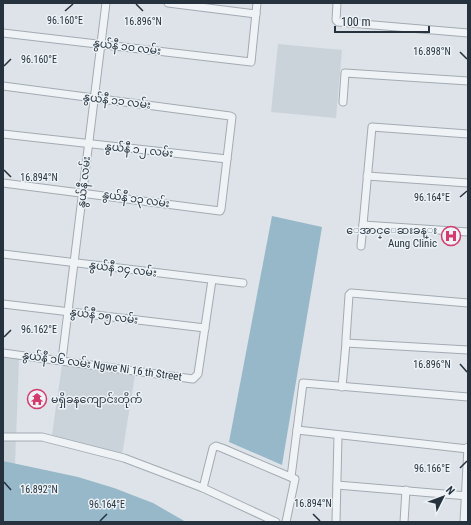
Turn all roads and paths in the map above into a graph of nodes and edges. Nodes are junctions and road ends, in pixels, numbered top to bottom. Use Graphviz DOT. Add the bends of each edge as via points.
graph roads {
  1 [pos="106,3"];
  2 [pos="168,3"];
  3 [pos="257,3"];
  4 [pos="337,3"];
  5 [pos="256,14"];
  6 [pos="3,33"];
  7 [pos="468,33"];
  8 [pos="100,44"];
  9 [pos="468,81"];
  10 [pos="3,86"];
  11 [pos="94,98"];
  12 [pos="343,102"];
  13 [pos="3,134"];
  14 [pos="468,134"];
  15 [pos="88,144"];
  16 [pos="227,159"];
  17 [pos="367,176"];
  18 [pos="3,182"];
  19 [pos="468,183"];
  20 [pos="84,192"];
  21 [pos="363,225"];
  22 [pos="468,232"];
  23 [pos="361,246"];
  24 [pos="3,254"];
  25 [pos="74,263"];
  26 [pos="212,280"];
  27 [pos="243,283"];
  28 [pos="468,303"];
  29 [pos="3,304"];
  30 [pos="67,311"];
  31 [pos="205,328"];
  32 [pos="346,342"];
  33 [pos="468,350"];
  34 [pos="3,353"];
  35 [pos="62,360"];
  36 [pos="342,387"];
  37 [pos="468,397"];
  38 [pos="297,430"];
  39 [pos="338,435"];
  40 [pos="3,437"];
  41 [pos="468,448"];
  42 [pos="291,477"];
  43 [pos="337,485"];
  44 [pos="203,488"];
  45 [pos="406,490"];
  46 [pos="467,496"];
  47 [pos="276,522"];
  48 [pos="286,522"];
  49 [pos="336,522"];
  50 [pos="404,522"];
  51 [pos="464,522"];
  1 -- 8 [label="street, နွယ်နီ လမ်း"];
  2 -- 5 [label="street"];
  3 -- 5 [label="street"];
  4 -- 7 [label="street" via="336,21"];
  5 -- 8 [label="street, နွယ်နီ ၁၀ လမ်း" via="251,62"];
  6 -- 8 [label="street, နွယ်နီ ၁၀ လမ်း"];
  8 -- 11 [label="street, နွယ်နီ လမ်း"];
  9 -- 12 [label="street" via="346,73"];
  10 -- 11 [label="street, နွယ်နီ ၁၁ လမ်း"];
  11 -- 15 [label="street, နွယ်နီ လမ်း"];
  11 -- 16 [label="street, နွယ်နီ ၁၁ လမ်း" via="231,116"];
  13 -- 15 [label="street, နွယ်နီ ၁၂ လမ်း"];
  14 -- 17 [label="street" via="372,127"];
  15 -- 16 [label="street, နွယ်နီ ၁၂ လမ်း"];
  15 -- 20 [label="street, နွယ်နီ လမ်း"];
  16 -- 20 [label="street, နွယ်နီ ၁၃ လမ်း" via="221,210"];
  17 -- 19 [label="street"];
  17 -- 21 [label="street"];
  18 -- 20 [label="street, နွယ်နီ ၁၃ လမ်း"];
  20 -- 25 [label="street, နွယ်နီ လမ်း"];
  21 -- 22 [label="street"];
  21 -- 23 [label="street"];
  24 -- 25 [label="street, နွယ်နီ ၁၄ လမ်း"];
  25 -- 26 [label="street, နွယ်နီ ၁၄ လမ်း"];
  25 -- 30 [label="street, နွယ်နီ လမ်း"];
  26 -- 27 [label="street, နွယ်နီ ၁၄ လမ်း"];
  26 -- 31 [label="street"];
  28 -- 32 [label="street" via="351,293"];
  29 -- 30 [label="street, နွယ်နီ ၁၅ လမ်း"];
  30 -- 31 [label="street, နွယ်နီ ၁၅ လမ်း"];
  30 -- 35 [label="street, နွယ်နီ လမ်း"];
  31 -- 35 [label="street, နွယ်နီ ၁၆ လမ်း Ngwe Ni 16 th Street" via="198,374 193,379"];
  32 -- 33 [label="street"];
  32 -- 36 [label="street"];
  34 -- 35 [label="street, နွယ်နီ ၁၆ လမ်း Ngwe Ni 16 th Street"];
  36 -- 37 [label="street"];
  36 -- 38 [label="street" via="302,383"];
  38 -- 39 [label="street"];
  38 -- 42 [label="street"];
  39 -- 41 [label="street"];
  39 -- 43 [label="street"];
  40 -- 44 [label="street" via="42,437 124,458"];
  41 -- 46 [label="street"];
  42 -- 44 [label="street" via="214,446"];
  42 -- 48 [label="street" via="296,481"];
  43 -- 45 [label="street"];
  43 -- 49 [label="street"];
  44 -- 47 [label="street"];
  45 -- 46 [label="street"];
  45 -- 50 [label="street"];
  46 -- 51 [label="street"];
}
